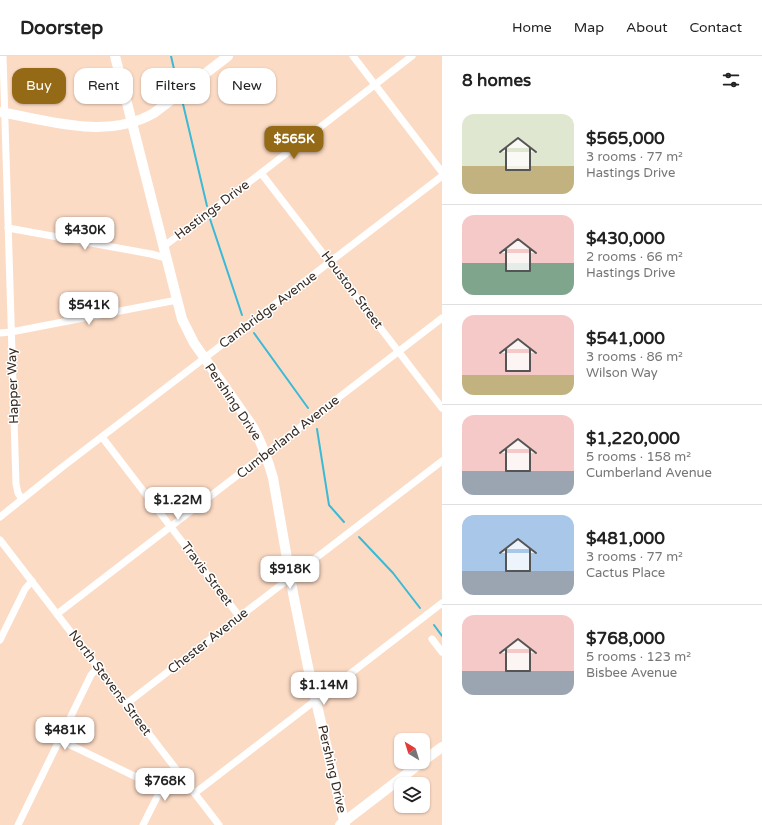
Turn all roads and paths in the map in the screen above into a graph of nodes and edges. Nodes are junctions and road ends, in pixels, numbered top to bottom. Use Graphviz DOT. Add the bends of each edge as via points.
graph roads {
  1 [pos="3,56"];
  2 [pos="116,56"];
  3 [pos="228,56"];
  4 [pos="353,56"];
  5 [pos="412,56"];
  6 [pos="375,85"];
  7 [pos="2,113"];
  8 [pos="131,122"];
  9 [pos="442,172"];
  10 [pos="261,173"];
  11 [pos="442,176"];
  12 [pos="8,228"];
  13 [pos="163,247"];
  14 [pos="166,258"];
  15 [pos="330,262"];
  16 [pos="177,300"];
  17 [pos="442,318"];
  18 [pos="11,332"];
  19 [pos="0,333"];
  20 [pos="399,352"];
  21 [pos="204,359"];
  22 [pos="442,408"];
  23 [pos="102,437"];
  24 [pos="266,454"];
  25 [pos="442,461"];
  26 [pos="22,499"];
  27 [pos="0,517"];
  28 [pos="171,527"];
  29 [pos="0,540"];
  30 [pos="290,578"];
  31 [pos="32,582"];
  32 [pos="442,603"];
  33 [pos="57,614"];
  34 [pos="239,616"];
  35 [pos="432,639"];
  36 [pos="0,640"];
  37 [pos="442,652"];
  38 [pos="98,668"];
  39 [pos="316,700"];
  40 [pos="126,704"];
  41 [pos="60,740"];
  42 [pos="442,746"];
  43 [pos="430,756"];
  44 [pos="413,769"];
  45 [pos="179,773"];
  46 [pos="161,789"];
  47 [pos="195,793"];
  48 [pos="343,824"];
  49 [pos="18,825"];
  50 [pos="143,825"];
  51 [pos="219,825"];
  1 -- 7 [label="street, Happer Way"];
  2 -- 8 [label="main road, Pershing Drive"];
  3 -- 8 [label="main road" via="154,113"];
  4 -- 6 [label="street"];
  5 -- 6 [label="street, Hastings Drive"];
  6 -- 9 [label="street"];
  6 -- 10 [label="street, Hastings Drive"];
  7 -- 8 [label="main road" via="93,127 108,128"];
  7 -- 12 [label="street, Happer Way"];
  8 -- 13 [label="main road, Pershing Drive"];
  10 -- 13 [label="street, Hastings Drive"];
  10 -- 15 [label="street, Houston Street"];
  11 -- 15 [label="street, Cambridge Avenue"];
  12 -- 14 [label="street"];
  12 -- 18 [label="street, Happer Way"];
  13 -- 14 [label="main road, Pershing Drive"];
  14 -- 16 [label="main road, Pershing Drive"];
  15 -- 20 [label="street, Houston Street"];
  15 -- 21 [label="street, Cambridge Avenue"];
  16 -- 18 [label="street"];
  16 -- 21 [label="main road, Pershing Drive" via="187,330"];
  17 -- 20 [label="street, Cumberland Avenue"];
  18 -- 19 [label="street"];
  18 -- 26 [label="street, Happer Way" via="16,484"];
  20 -- 22 [label="street, Houston Street"];
  20 -- 24 [label="street, Cumberland Avenue"];
  21 -- 23 [label="street, Cambridge Avenue"];
  21 -- 24 [label="main road, Pershing Drive" via="253,427"];
  23 -- 26 [label="street, Cambridge Avenue"];
  23 -- 28 [label="street, Travis Street"];
  24 -- 28 [label="street, Cumberland Avenue"];
  24 -- 30 [label="main road, Pershing Drive" via="273,478"];
  25 -- 30 [label="street, Chester Avenue"];
  26 -- 27 [label="street, Cambridge Avenue"];
  28 -- 33 [label="street, Cumberland Avenue"];
  28 -- 34 [label="street, Travis Street"];
  29 -- 31 [label="street, North Stevens Street"];
  30 -- 34 [label="street, Chester Avenue"];
  30 -- 39 [label="main road, Pershing Drive"];
  31 -- 33 [label="street, North Stevens Street"];
  31 -- 36 [label="street" via="25,589"];
  32 -- 39 [label="street"];
  33 -- 38 [label="street, North Stevens Street"];
  34 -- 40 [label="street, Chester Avenue"];
  35 -- 37 [label="street"];
  38 -- 40 [label="street, North Stevens Street"];
  38 -- 41 [label="street" via="91,675"];
  39 -- 47 [label="street"];
  39 -- 48 [label="main road, Pershing Drive"];
  40 -- 45 [label="street, North Stevens Street"];
  41 -- 46 [label="street"];
  41 -- 49 [label="street"];
  42 -- 43 [label="main road"];
  44 -- 48 [label="main road"];
  45 -- 46 [label="street"];
  45 -- 47 [label="street, North Stevens Street"];
  46 -- 50 [label="street"];
  47 -- 51 [label="street, North Stevens Street"];
}
